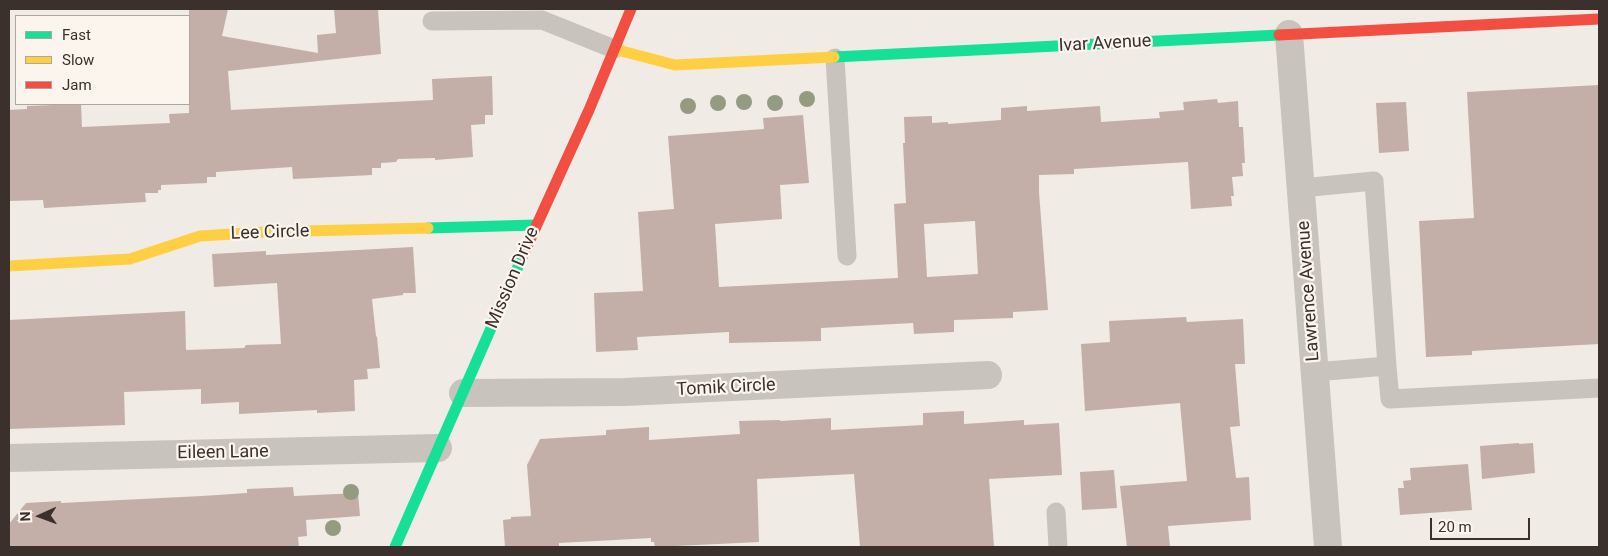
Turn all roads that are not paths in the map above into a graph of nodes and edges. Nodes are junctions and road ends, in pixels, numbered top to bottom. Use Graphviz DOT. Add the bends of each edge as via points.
graph roads {
  1 [pos="631,9"];
  2 [pos="1540,16"];
  3 [pos="1599,19"];
  4 [pos="432,20"];
  5 [pos="1289,34"];
  6 [pos="614,48"];
  7 [pos="835,58"];
  8 [pos="1301,188"];
  9 [pos="536,225"];
  10 [pos="847,256"];
  11 [pos="9,266"];
  12 [pos="1387,366"];
  13 [pos="1315,372"];
  14 [pos="988,375"];
  15 [pos="1599,388"];
  16 [pos="463,394"];
  17 [pos="438,448"];
  18 [pos="9,458"];
  19 [pos="1056,512"];
  20 [pos="394,547"];
  21 [pos="1058,547"];
  22 [pos="1328,547"];
  1 -- 6 [label="street, Mission Drive"];
  2 -- 3 [label="street, Ivar Avenue"];
  2 -- 5 [label="street, Ivar Avenue"];
  4 -- 6 [label="lane" via="542,20"];
  5 -- 7 [label="street, Ivar Avenue"];
  5 -- 8 [label="street, Lawrence Avenue"];
  6 -- 7 [label="street, Ivar Avenue" via="675,65"];
  6 -- 9 [label="street, Mission Drive"];
  7 -- 10 [label="lane"];
  8 -- 12 [label="lane" via="1374,181"];
  8 -- 13 [label="street, Lawrence Avenue"];
  9 -- 11 [label="street, Lee Circle" via="200,236 130,259"];
  9 -- 16 [label="street, Mission Drive"];
  12 -- 13 [label="lane"];
  12 -- 15 [label="lane" via="1390,399"];
  13 -- 22 [label="street, Lawrence Avenue"];
  14 -- 16 [label="street, Tomik Circle" via="625,392"];
  16 -- 17 [label="street, Mission Drive"];
  17 -- 18 [label="street, Eileen Lane"];
  17 -- 20 [label="street, Mission Drive"];
  19 -- 21 [label="lane"];
}
